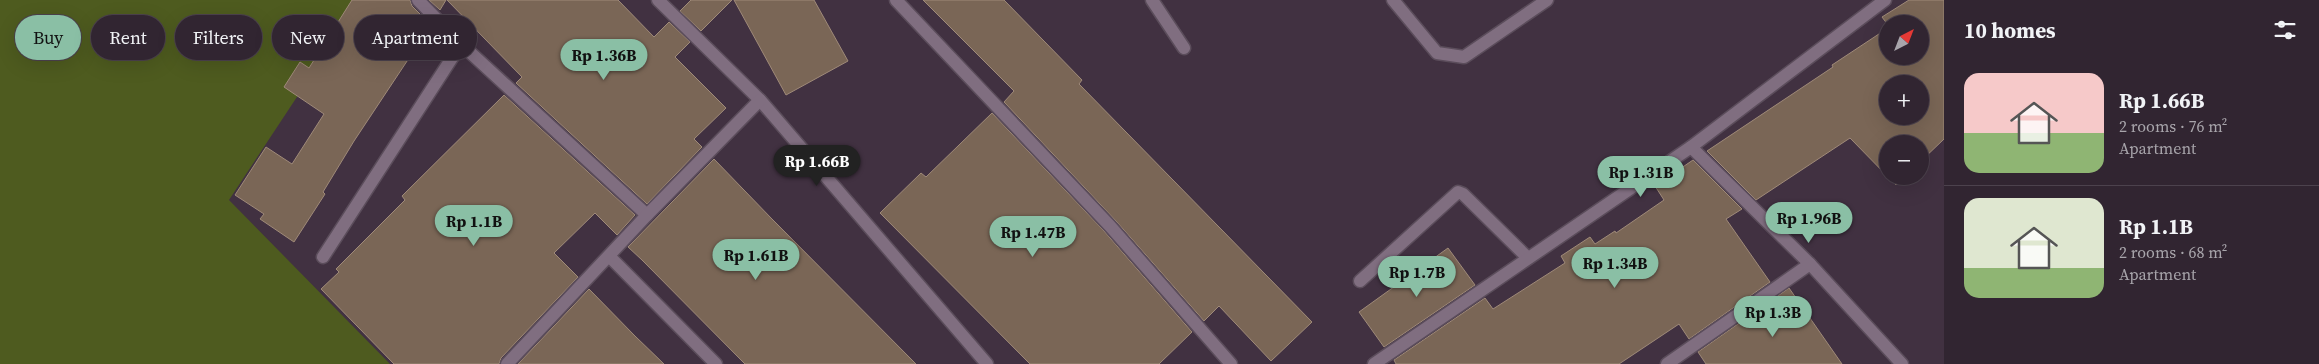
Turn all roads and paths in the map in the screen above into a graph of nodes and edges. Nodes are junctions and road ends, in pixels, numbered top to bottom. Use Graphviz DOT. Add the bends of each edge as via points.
graph roads {
  1 [pos="418,0"];
  2 [pos="658,0"];
  3 [pos="896,0"];
  4 [pos="1152,0"];
  5 [pos="1393,0"];
  6 [pos="1546,0"];
  7 [pos="1885,0"];
  8 [pos="433,15"];
  9 [pos="1184,48"];
  10 [pos="477,59"];
  11 [pos="451,60"];
  12 [pos="760,100"];
  13 [pos="1691,147"];
  14 [pos="647,215"];
  15 [pos="610,257"];
  16 [pos="323,258"];
  17 [pos="1528,258"];
  18 [pos="1810,264"];
  19 [pos="1360,281"];
  20 [pos="1686,359"];
  21 [pos="507,364"];
  22 [pos="716,364"];
  23 [pos="987,364"];
  24 [pos="1231,364"];
  25 [pos="1374,364"];
  26 [pos="1667,364"];
  27 [pos="1902,364"];
  1 -- 8 [label="street"];
  2 -- 12 [label="street"];
  3 -- 24 [label="street" via="1110,226"];
  4 -- 9 [label="street"];
  5 -- 6 [label="street" via="1437,53 1464,56"];
  7 -- 13 [label="street"];
  10 -- 14 [label="street"];
  11 -- 16 [label="street"];
  12 -- 14 [label="street"];
  12 -- 23 [label="street"];
  13 -- 17 [label="street"];
  13 -- 18 [label="street"];
  14 -- 15 [label="street"];
  15 -- 21 [label="street"];
  15 -- 22 [label="street"];
  17 -- 19 [label="street" via="1458,192"];
  17 -- 25 [label="street"];
  18 -- 20 [label="street"];
  18 -- 27 [label="street"];
  20 -- 26 [label="street"];
}
